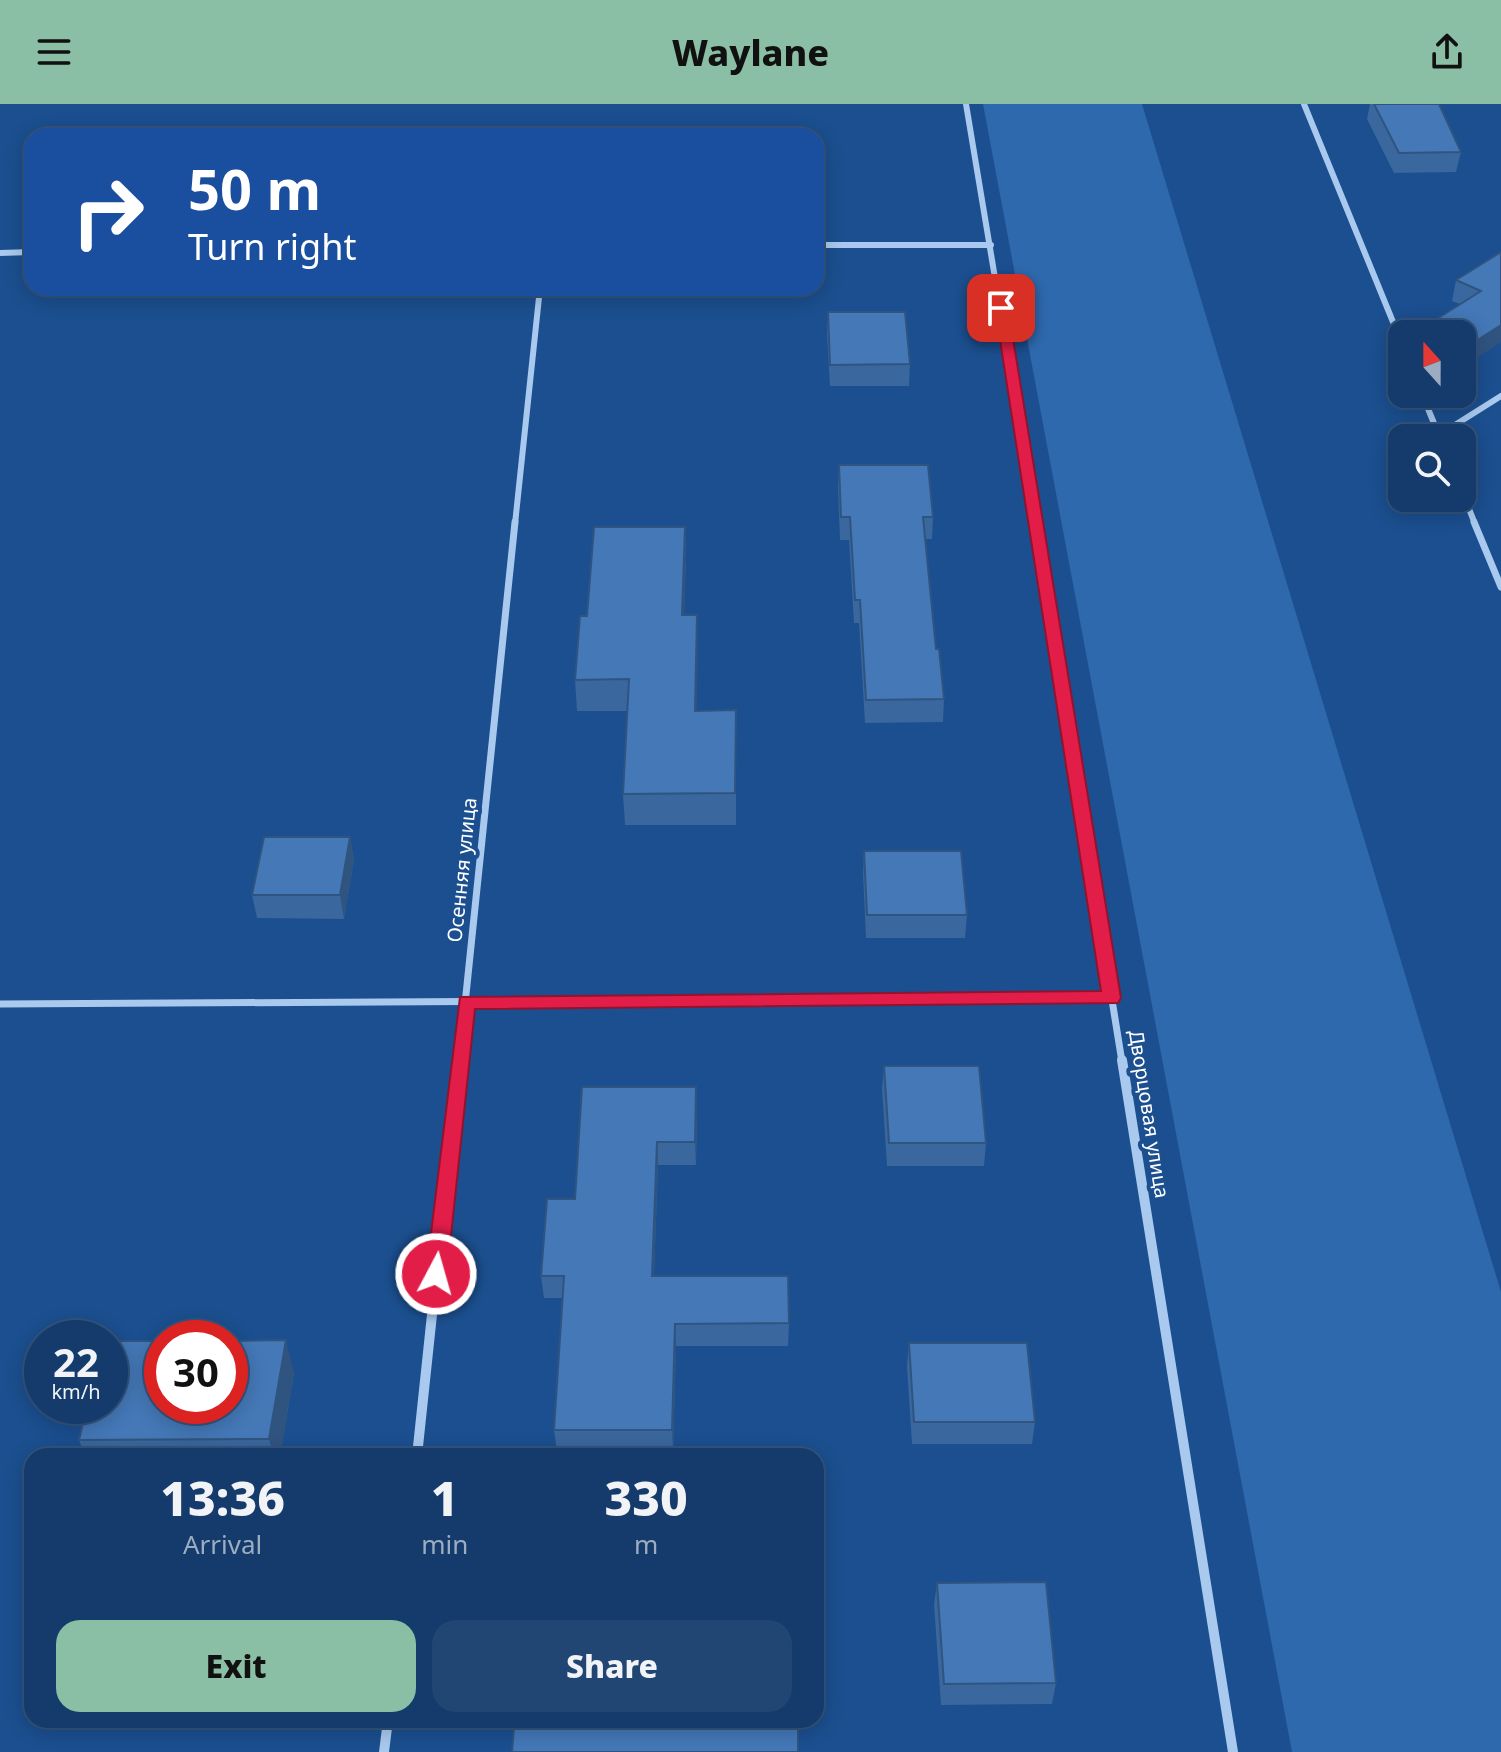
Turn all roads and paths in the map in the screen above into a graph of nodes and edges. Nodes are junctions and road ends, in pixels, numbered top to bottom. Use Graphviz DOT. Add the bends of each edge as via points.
graph roads {
  1 [pos="966,104"];
  2 [pos="1304,104"];
  3 [pos="824,245"];
  4 [pos="991,245"];
  5 [pos="24,252"];
  6 [pos="0,253"];
  7 [pos="539,296"];
  8 [pos="1392,320"];
  9 [pos="1501,396"];
  10 [pos="1458,424"];
  11 [pos="1471,512"];
  12 [pos="1501,587"];
  13 [pos="1112,998"];
  14 [pos="466,1002"];
  15 [pos="0,1004"];
  16 [pos="418,1448"];
  17 [pos="387,1728"];
  18 [pos="384,1752"];
  19 [pos="1233,1752"];
  1 -- 4 [label="street, Дворцовая улица"];
  2 -- 8 [label="street"];
  3 -- 4 [label="street"];
  4 -- 13 [label="street, Дворцовая улица"];
  5 -- 6 [label="street"];
  7 -- 14 [label="street, Осенняя улица"];
  9 -- 10 [label="street"];
  11 -- 12 [label="street"];
  13 -- 14 [label="street"];
  13 -- 19 [label="street, Дворцовая улица"];
  14 -- 15 [label="street"];
  14 -- 16 [label="street, Осенняя улица"];
  17 -- 18 [label="street"];
}
